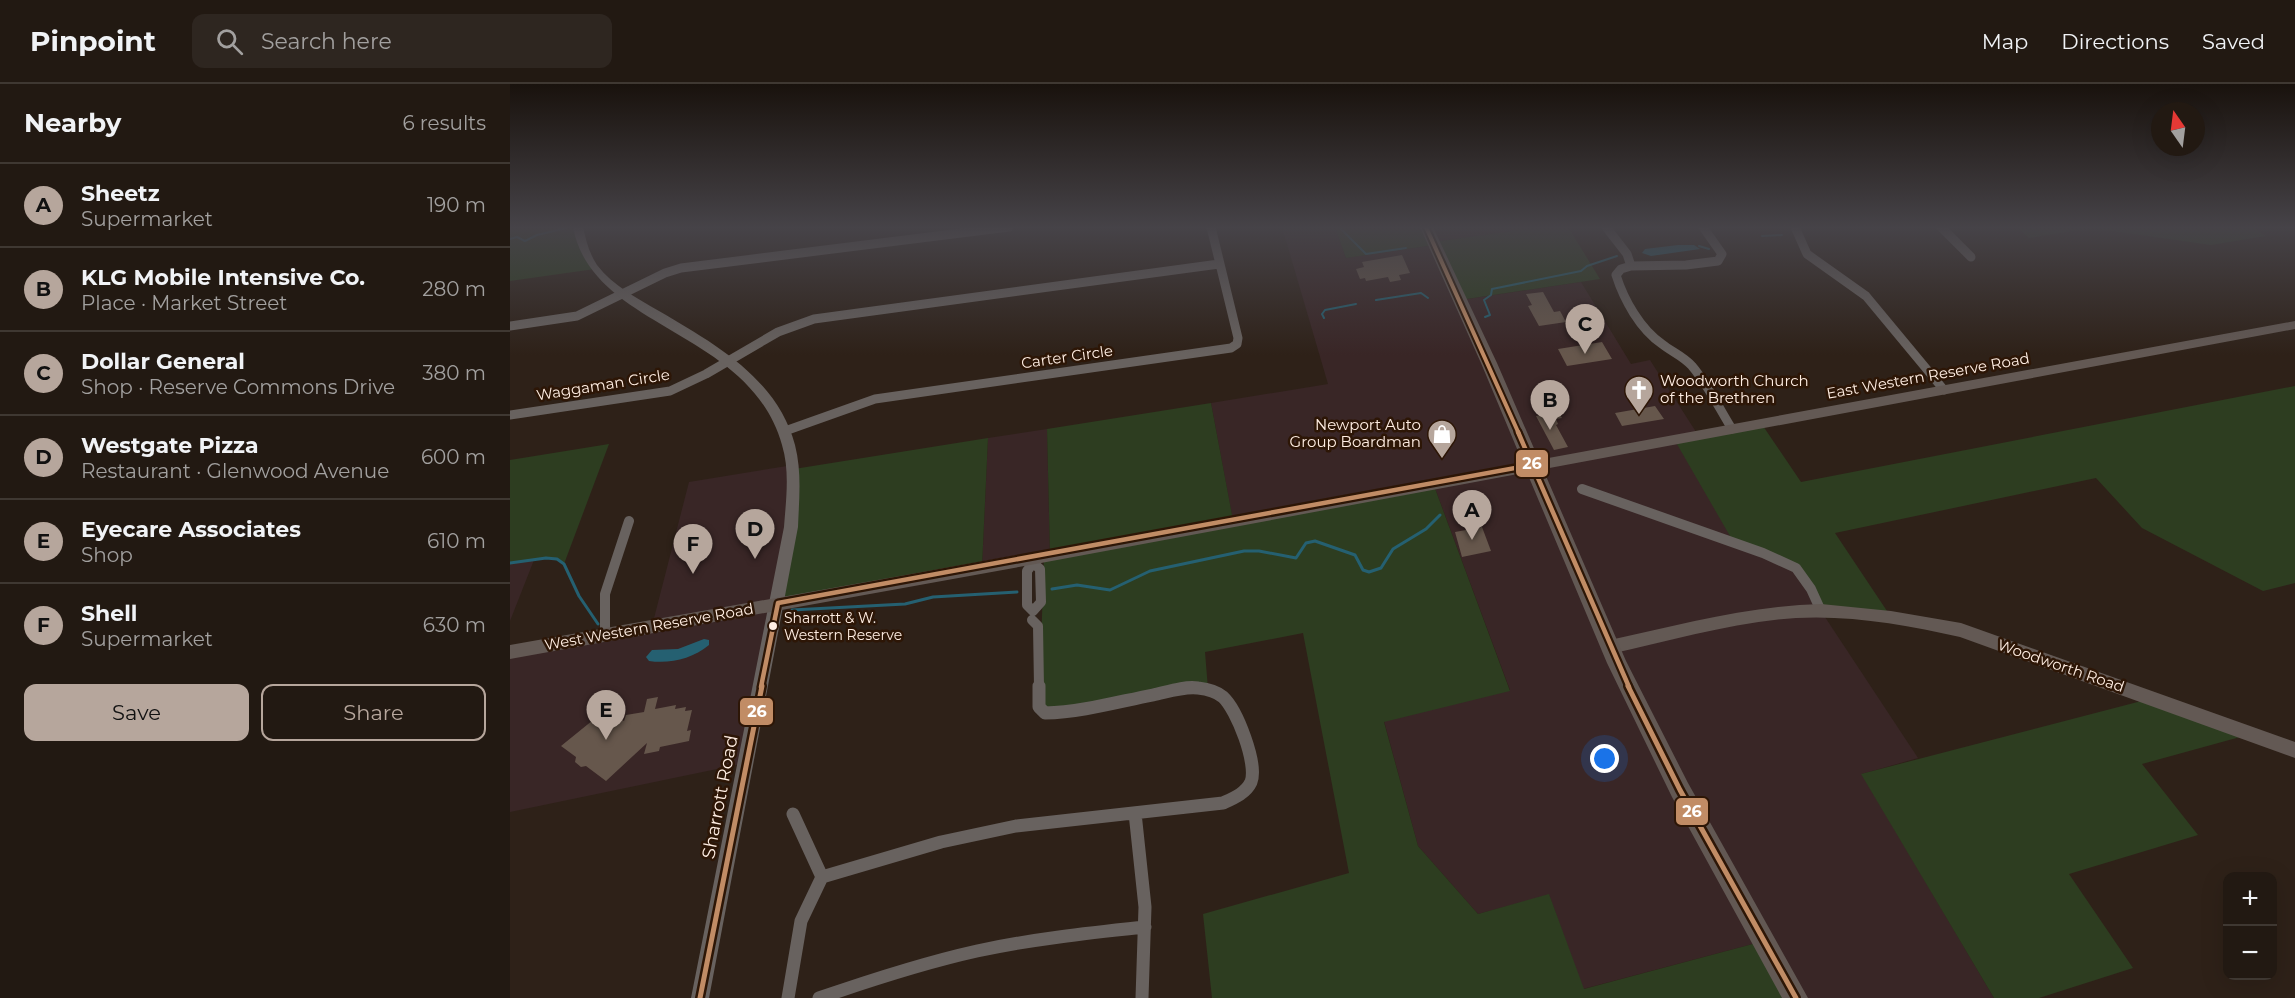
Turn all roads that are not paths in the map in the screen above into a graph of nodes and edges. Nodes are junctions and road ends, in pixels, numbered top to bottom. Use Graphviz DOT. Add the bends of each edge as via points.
graph roads {
  1 [pos="595,270"];
  2 [pos="678,270"];
  3 [pos="1177,270"];
  4 [pos="1220,270"];
  5 [pos="1446,270"];
  6 [pos="1620,270"];
  7 [pos="1829,270"];
  8 [pos="623,294"];
  9 [pos="2295,325"];
  10 [pos="510,326"];
  11 [pos="731,360"];
  12 [pos="1944,390"];
  13 [pos="510,415"];
  14 [pos="1732,429"];
  15 [pos="785,431"];
  16 [pos="1531,465"];
  17 [pos="1582,489"];
  18 [pos="629,522"];
  19 [pos="778,603"];
  20 [pos="1821,610"];
  21 [pos="1032,620"];
  22 [pos="605,635"];
  23 [pos="1610,647"];
  24 [pos="510,652"];
  25 [pos="2295,750"];
  26 [pos="1135,813"];
  27 [pos="793,814"];
  28 [pos="822,878"];
  29 [pos="1145,927"];
  30 [pos="700,998"];
  31 [pos="788,998"];
  32 [pos="819,998"];
  33 [pos="1142,998"];
  34 [pos="1796,998"];
  1 -- 8 [label="street, Sharrott Road"];
  2 -- 8 [label="street"];
  3 -- 11 [label="street, Waggaman Circle" via="814,319 796,324"];
  4 -- 15 [label="street, Carter Circle" via="1238,338 1231,348 875,399"];
  5 -- 16 [label="main road"];
  6 -- 14 [label="street" via="1616,275 1619,286 1650,334 1695,369"];
  7 -- 12 [label="street" via="1866,296"];
  8 -- 10 [label="street" via="577,316"];
  8 -- 11 [label="street, Sharrott Road"];
  9 -- 12 [label="main road, East Western Reserve Road"];
  11 -- 13 [label="street, Waggaman Circle" via="670,391"];
  11 -- 15 [label="street, Sharrott Road" via="768,397"];
  12 -- 14 [label="main road, East Western Reserve Road"];
  14 -- 16 [label="main road, East Western Reserve Road"];
  15 -- 19 [label="street, Sharrott Road" via="794,469 795,502"];
  16 -- 19 [label="main road, West Western Reserve Road" via="1033,560"];
  16 -- 23 [label="main road"];
  17 -- 20 [label="street" via="1796,568"];
  18 -- 22 [label="street" via="605,594"];
  19 -- 22 [label="main road, West Western Reserve Road"];
  19 -- 30 [label="street, Sharrott Road"];
  20 -- 23 [label="main road, Woodworth Road" via="1760,616"];
  20 -- 25 [label="main road, Woodworth Road" via="1913,620 1961,630"];
  21 -- 26 [label="street" via="1038,626 1039,707 1045,713 1070,712 1192,687 1221,695 1237,718 1254,773 1244,793 1223,803"];
  22 -- 24 [label="main road, West Western Reserve Road"];
  23 -- 34 [label="main road" via="1680,790"];
  26 -- 28 [label="street" via="1016,826 941,842"];
  26 -- 29 [label="street"];
  27 -- 28 [label="street"];
  28 -- 31 [label="street" via="802,913"];
  29 -- 32 [label="street" via="977,951"];
  29 -- 33 [label="street"];
}
